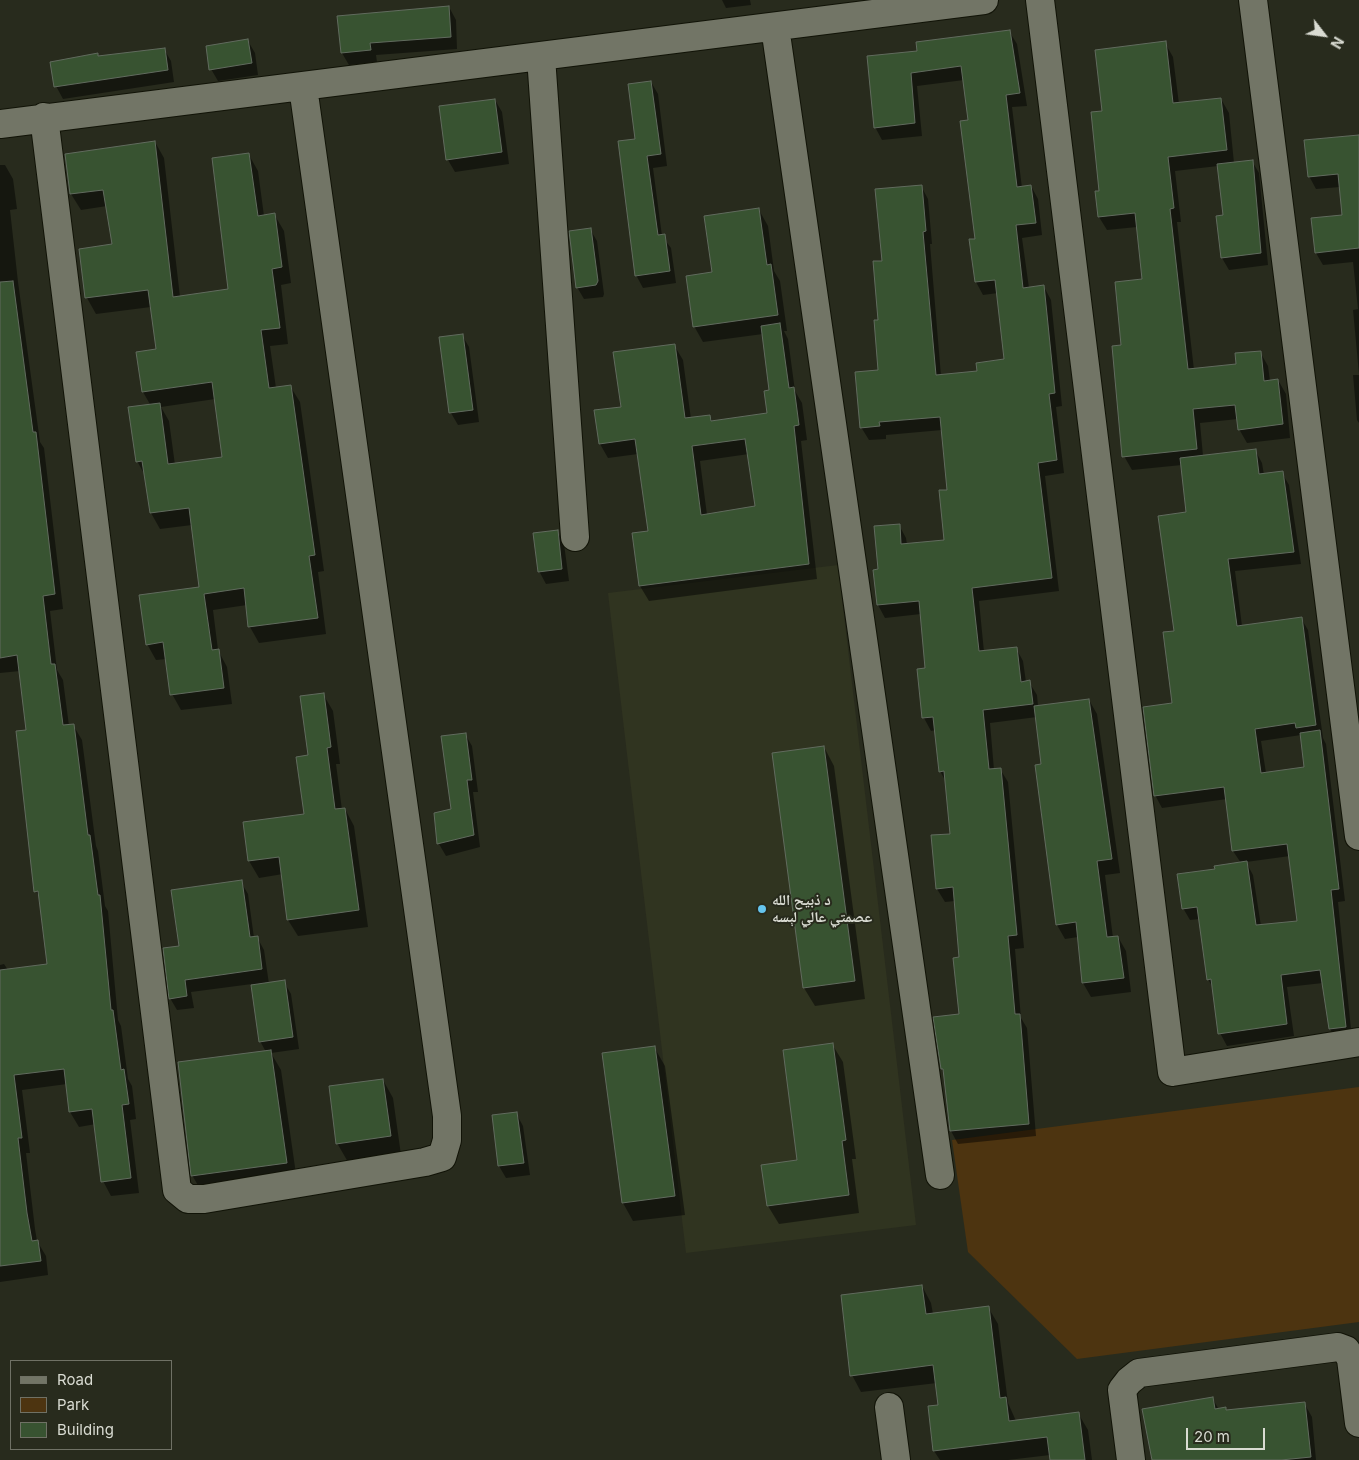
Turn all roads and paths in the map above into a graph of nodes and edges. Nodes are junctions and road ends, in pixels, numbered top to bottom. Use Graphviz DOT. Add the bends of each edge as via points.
graph roads {
  1 [pos="984,0"];
  2 [pos="1040,0"];
  3 [pos="1253,0"];
  4 [pos="775,27"];
  5 [pos="541,57"];
  6 [pos="303,87"];
  7 [pos="44,117"];
  8 [pos="0,124"];
  9 [pos="575,538"];
  10 [pos="1359,836"];
  11 [pos="1359,1042"];
  12 [pos="940,1175"];
  13 [pos="889,1407"];
  14 [pos="1359,1423"];
  15 [pos="896,1460"];
  16 [pos="1130,1460"];
  1 -- 4 [label="street"];
  2 -- 11 [label="street" via="1172,1072"];
  3 -- 10 [label="street"];
  4 -- 5 [label="street"];
  4 -- 12 [label="street"];
  5 -- 6 [label="street"];
  5 -- 9 [label="street"];
  6 -- 7 [label="street"];
  6 -- 7 [label="street" via="447,1116 446,1140 442,1157 425,1162 204,1199 188,1199 177,1190"];
  7 -- 8 [label="street"];
  13 -- 15 [label="street"];
  14 -- 16 [label="street" via="1351,1358 1346,1350 1338,1347 1139,1373 1122,1390"];
}
